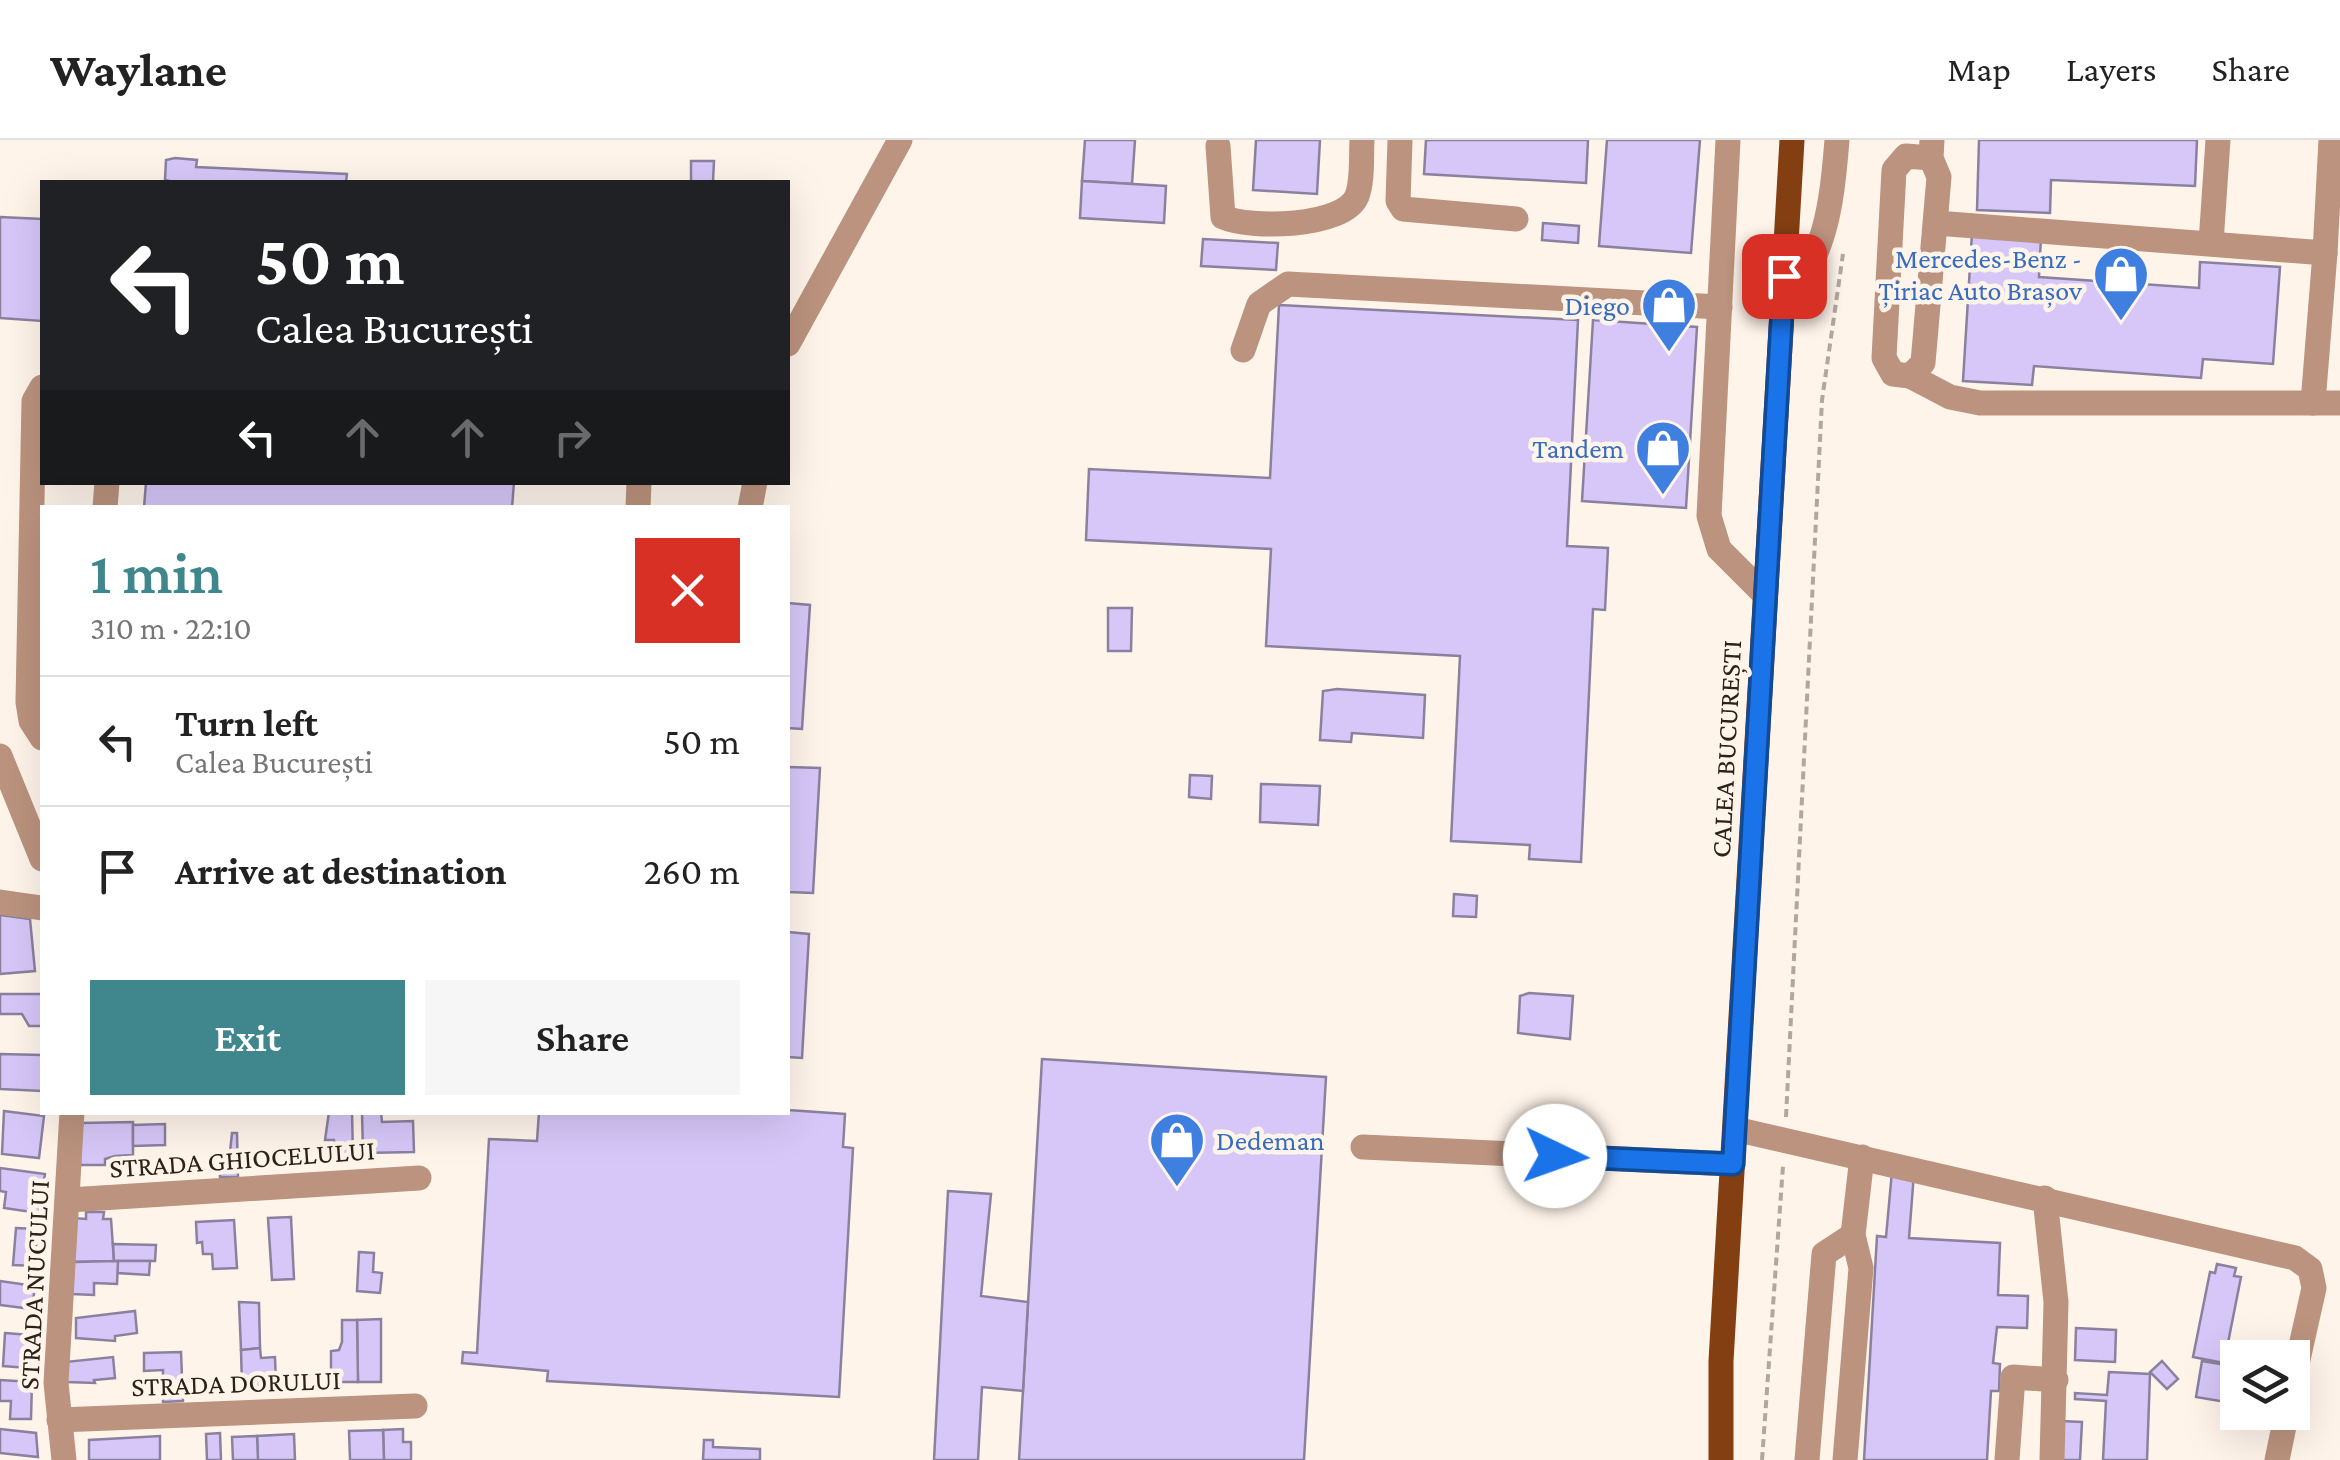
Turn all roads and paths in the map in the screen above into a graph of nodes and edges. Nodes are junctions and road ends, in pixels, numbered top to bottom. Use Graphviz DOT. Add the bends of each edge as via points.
graph roads {
  1 [pos="900,140"];
  2 [pos="1362,140"];
  3 [pos="1400,140"];
  4 [pos="1728,140"];
  5 [pos="1836,140"];
  6 [pos="2218,140"];
  7 [pos="2331,140"];
  8 [pos="1791,142"];
  9 [pos="1218,146"];
  10 [pos="1932,149"];
  11 [pos="1516,219"];
  12 [pos="1936,222"];
  13 [pos="1845,237"];
  14 [pos="2330,239"];
  15 [pos="2211,243"];
  16 [pos="1720,307"];
  17 [pos="1782,314"];
  18 [pos="790,340"];
  19 [pos="1243,350"];
  20 [pos="1910,376"];
  21 [pos="40,390"];
  22 [pos="2312,403"];
  23 [pos="2340,404"];
  24 [pos="1765,595"];
  25 [pos="40,735"];
  26 [pos="0,756"];
  27 [pos="40,854"];
  28 [pos="0,902"];
  29 [pos="40,908"];
  30 [pos="72,1115"];
  31 [pos="1735,1129"];
  32 [pos="1784,1140"];
  33 [pos="1363,1148"];
  34 [pos="1862,1157"];
  35 [pos="1733,1164"];
  36 [pos="420,1178"];
  37 [pos="2045,1198"];
  38 [pos="68,1200"];
  39 [pos="1853,1235"];
  40 [pos="2302,1340"];
  41 [pos="1721,1360"];
  42 [pos="2056,1380"];
  43 [pos="415,1406"];
  44 [pos="58,1420"];
  45 [pos="2283,1430"];
  46 [pos="64,1460"];
  47 [pos="1706,1460"];
  48 [pos="1722,1460"];
  49 [pos="1762,1460"];
  50 [pos="1807,1460"];
  51 [pos="1845,1460"];
  52 [pos="2007,1460"];
  53 [pos="2052,1460"];
  54 [pos="2277,1460"];
  1 -- 18 [label="street"];
  2 -- 9 [label="street" via="1358,194 1351,205 1314,222 1236,223 1223,217"];
  3 -- 11 [label="street" via="1403,209"];
  4 -- 16 [label="street"];
  5 -- 17 [label="street" via="1823,244"];
  6 -- 15 [label="street"];
  7 -- 14 [label="street"];
  8 -- 17 [label="main road, CALEA BUCUREȘTI"];
  10 -- 12 [label="street" via="1939,177"];
  10 -- 20 [label="street" via="1906,156 1894,170 1884,358 1893,374"];
  12 -- 15 [label="street"];
  12 -- 20 [label="street" via="1923,363"];
  13 -- 32 [label="path" via="1821,418"];
  14 -- 15 [label="street"];
  14 -- 22 [label="street"];
  16 -- 19 [label="street" via="1288,284 1259,304"];
  16 -- 24 [label="street" via="1709,516 1719,549"];
  17 -- 24 [label="main road, CALEA BUCUREȘTI"];
  20 -- 22 [label="street" via="1980,403"];
  21 -- 25 [label="street" via="34,401 28,702"];
  22 -- 23 [label="street"];
  24 -- 31 [label="main road, CALEA BUCUREȘTI"];
  26 -- 27 [label="street"];
  28 -- 29 [label="street"];
  30 -- 38 [label="street, STRADA NUCULUI"];
  31 -- 32 [label="street"];
  31 -- 35 [label="main road, CALEA BUCUREȘTI"];
  32 -- 34 [label="street"];
  32 -- 49 [label="path"];
  33 -- 35 [label="street"];
  34 -- 37 [label="street"];
  34 -- 39 [label="street"];
  35 -- 41 [label="main road, CALEA BUCUREȘTI"];
  36 -- 38 [label="street, STRADA GHIOCELULUI"];
  37 -- 40 [label="street" via="2278,1251 2310,1268 2314,1288"];
  37 -- 42 [label="street"];
  38 -- 44 [label="street, STRADA NUCULUI"];
  39 -- 50 [label="street" via="1824,1254"];
  39 -- 51 [label="street" via="1861,1268"];
  41 -- 47 [label="main road, CALEA BUCUREȘTI"];
  41 -- 48 [label="main road, CALEA BUCUREȘTI"];
  42 -- 52 [label="street" via="2013,1377"];
  42 -- 53 [label="street"];
  43 -- 44 [label="street, STRADA DORULUI"];
  44 -- 46 [label="street, STRADA NUCULUI"];
  45 -- 54 [label="street"];
}
